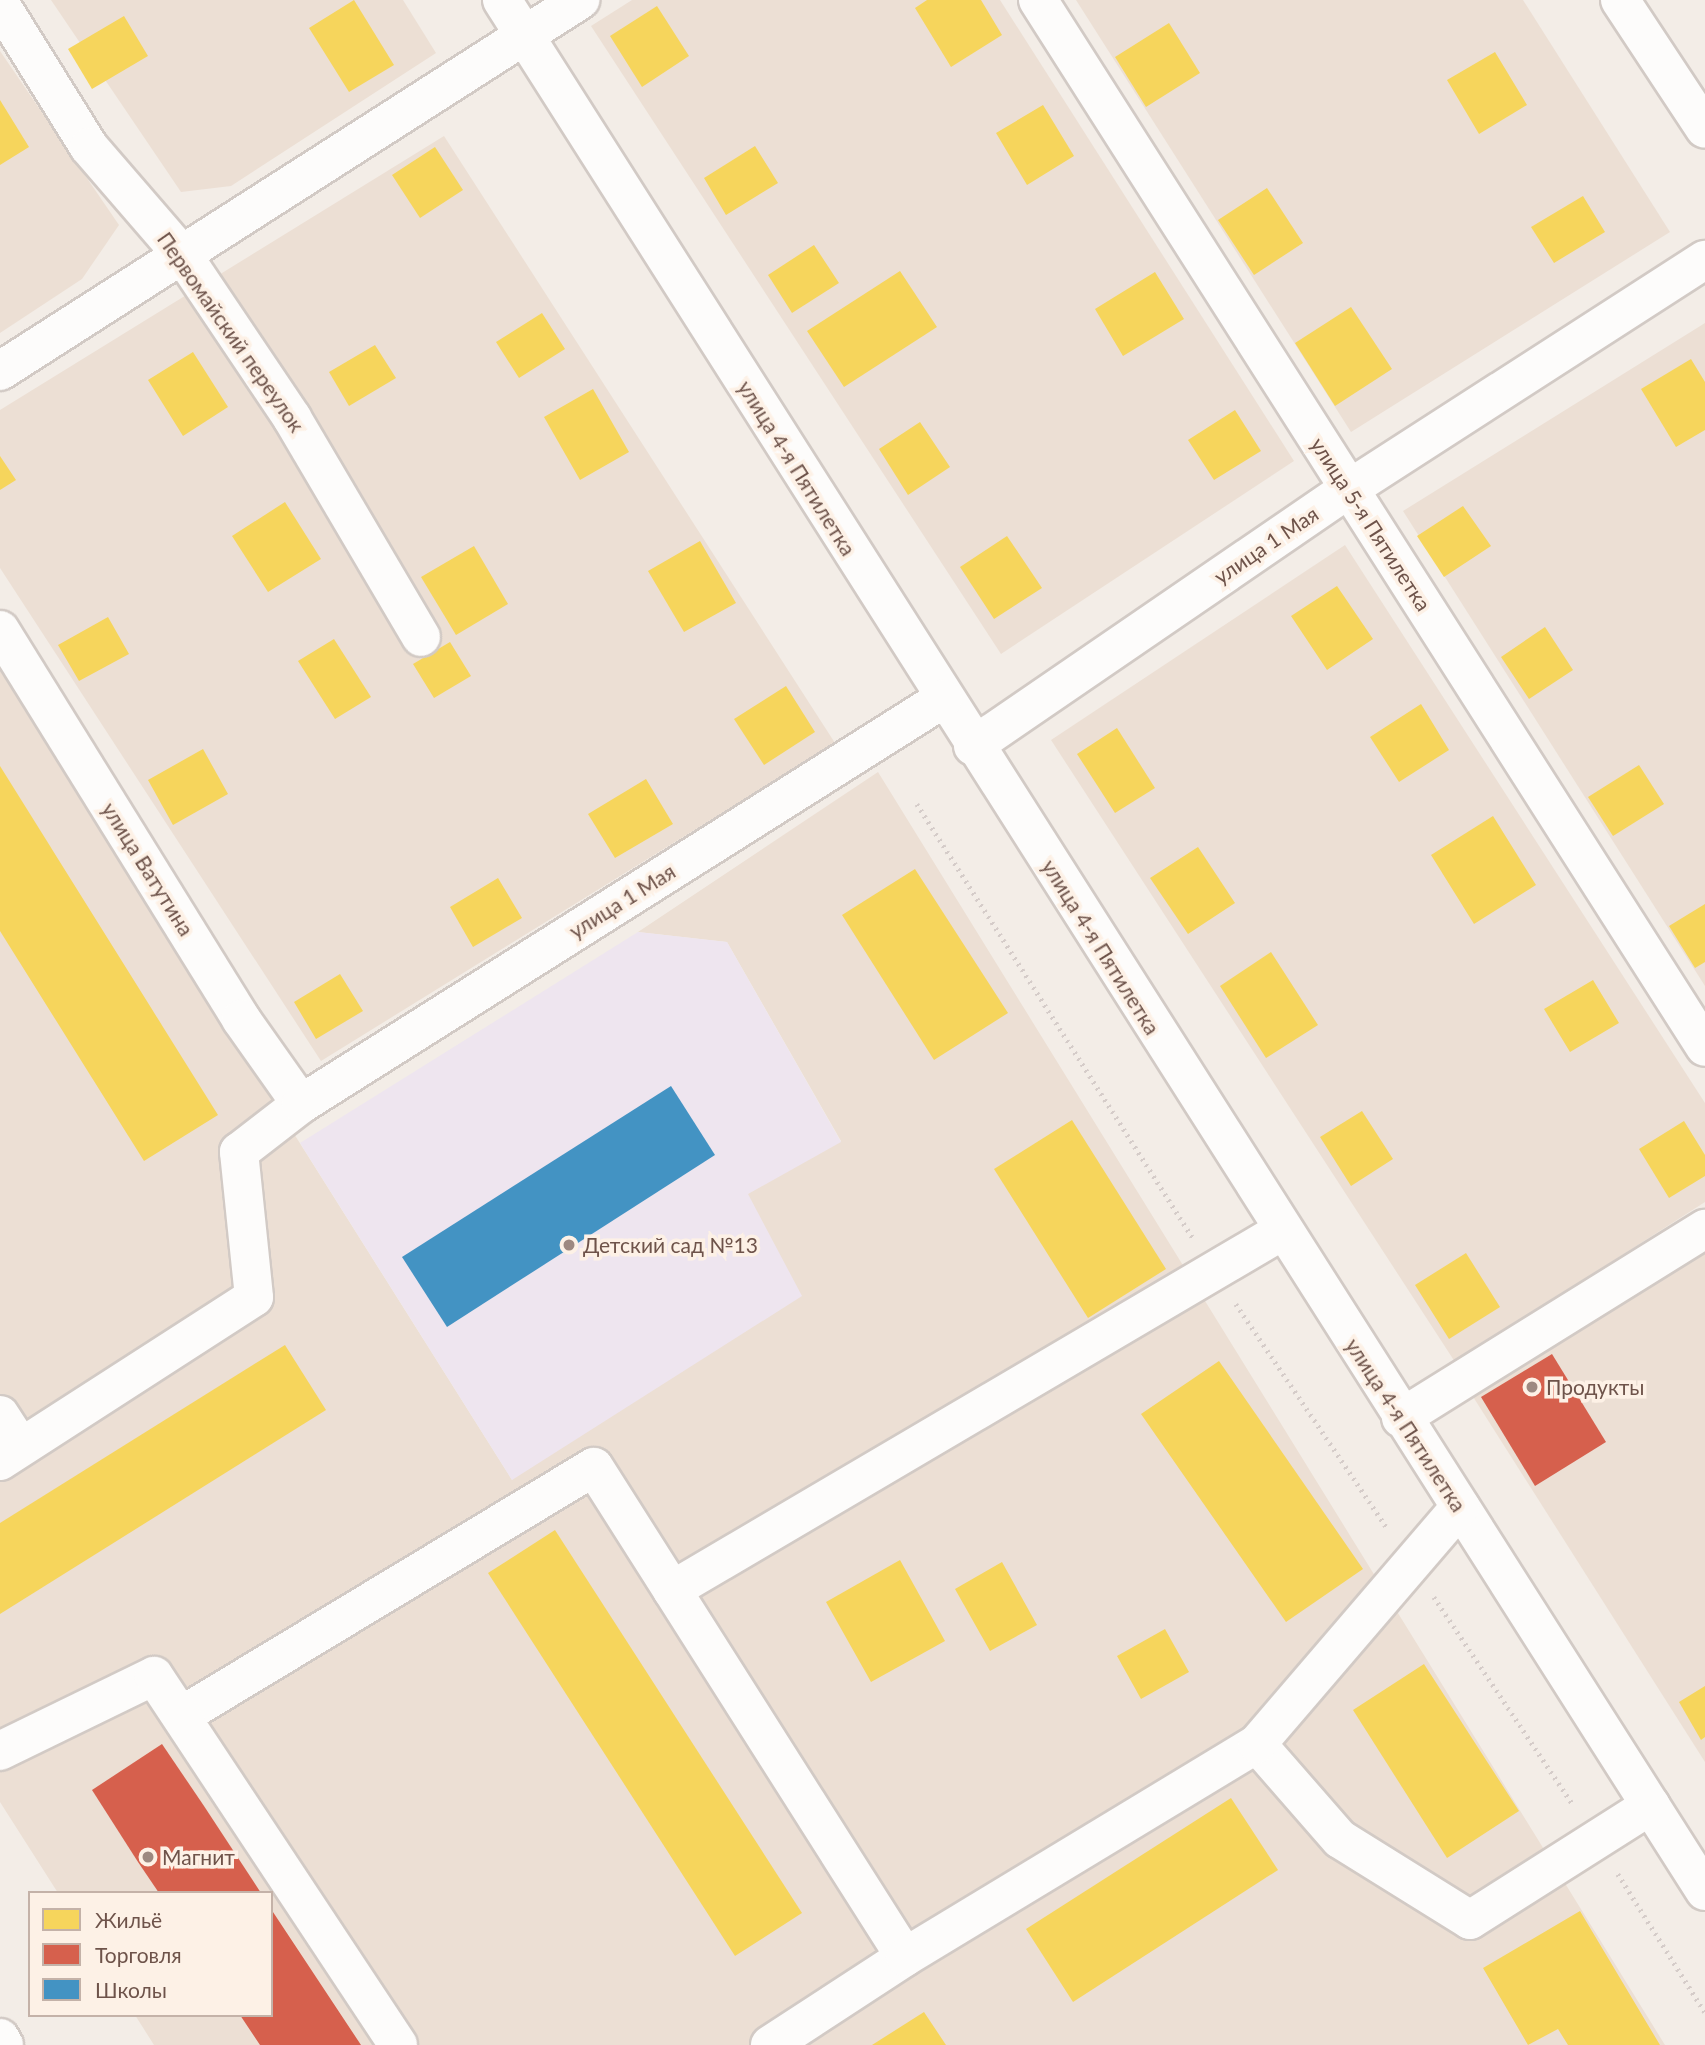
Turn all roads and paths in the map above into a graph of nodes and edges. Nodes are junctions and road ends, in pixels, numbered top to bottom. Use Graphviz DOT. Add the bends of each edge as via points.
graph roads {
  1 [pos="502,0"];
  2 [pos="580,0"];
  3 [pos="1038,0"];
  4 [pos="1620,0"];
  5 [pos="0,4"];
  6 [pos="525,36"];
  7 [pos="1705,129"];
  8 [pos="184,257"];
  9 [pos="1705,260"];
  10 [pos="0,371"];
  11 [pos="1349,489"];
  12 [pos="0,630"];
  13 [pos="421,637"];
  14 [pos="943,699"];
  15 [pos="973,746"];
  16 [pos="917,804"];
  17 [pos="1705,1047"];
  18 [pos="301,1104"];
  19 [pos="1705,1229"];
  20 [pos="1282,1231"];
  21 [pos="1213,1271"];
  22 [pos="0,1415"];
  23 [pos="1401,1418"];
  24 [pos="10,1454"];
  25 [pos="1460,1507"];
  26 [pos="1411,1563"];
  27 [pos="672,1590"];
  28 [pos="181,1716"];
  29 [pos="1257,1744"];
  30 [pos="0,1751"];
  31 [pos="1651,1805"];
  32 [pos="1596,1839"];
  33 [pos="1705,1891"];
  34 [pos="905,1957"];
  35 [pos="1705,2012"];
  36 [pos="0,2039"];
  37 [pos="4,2045"];
  38 [pos="398,2045"];
  39 [pos="770,2045"];
  1 -- 6 [label="street, улица 4-я Пятилетка"];
  2 -- 6 [label="street"];
  3 -- 11 [label="street, улица 5-я Пятилетка"];
  4 -- 7 [label="street"];
  5 -- 8 [label="street, Первомайский переулок" via="89,147"];
  6 -- 8 [label="street"];
  6 -- 14 [label="street, улица 4-я Пятилетка"];
  8 -- 10 [label="street"];
  8 -- 13 [label="street, Первомайский переулок" via="292,418"];
  9 -- 11 [label="street, улица 1 Мая"];
  11 -- 15 [label="street, улица 1 Мая"];
  11 -- 17 [label="street, улица 5-я Пятилетка"];
  12 -- 18 [label="street, улица Ватутина" via="242,1019"];
  14 -- 15 [label="street, улица 4-я Пятилетка"];
  14 -- 18 [label="street, улица 1 Мая"];
  15 -- 20 [label="street, улица 4-я Пятилетка"];
  16 -- 21 [label="path"];
  18 -- 24 [label="street, улица 1 Мая" via="239,1152 254,1297"];
  19 -- 23 [label="street"];
  20 -- 21 [label="street"];
  20 -- 23 [label="street, улица 4-я Пятилетка"];
  21 -- 26 [label="path"];
  21 -- 27 [label="street"];
  22 -- 24 [label="street"];
  23 -- 25 [label="street, улица 4-я Пятилетка"];
  25 -- 26 [label="street"];
  25 -- 31 [label="street, улица 4-я Пятилетка"];
  26 -- 29 [label="street"];
  26 -- 32 [label="path"];
  27 -- 28 [label="street" via="594,1466"];
  27 -- 34 [label="street"];
  28 -- 30 [label="street" via="155,1676"];
  28 -- 38 [label="street"];
  29 -- 32 [label="street" via="1340,1839 1470,1920"];
  29 -- 34 [label="street"];
  31 -- 32 [label="street"];
  31 -- 33 [label="street, улица 4-я Пятилетка"];
  32 -- 35 [label="path"];
  34 -- 39 [label="street"];
  36 -- 37 [label="street"];
}
